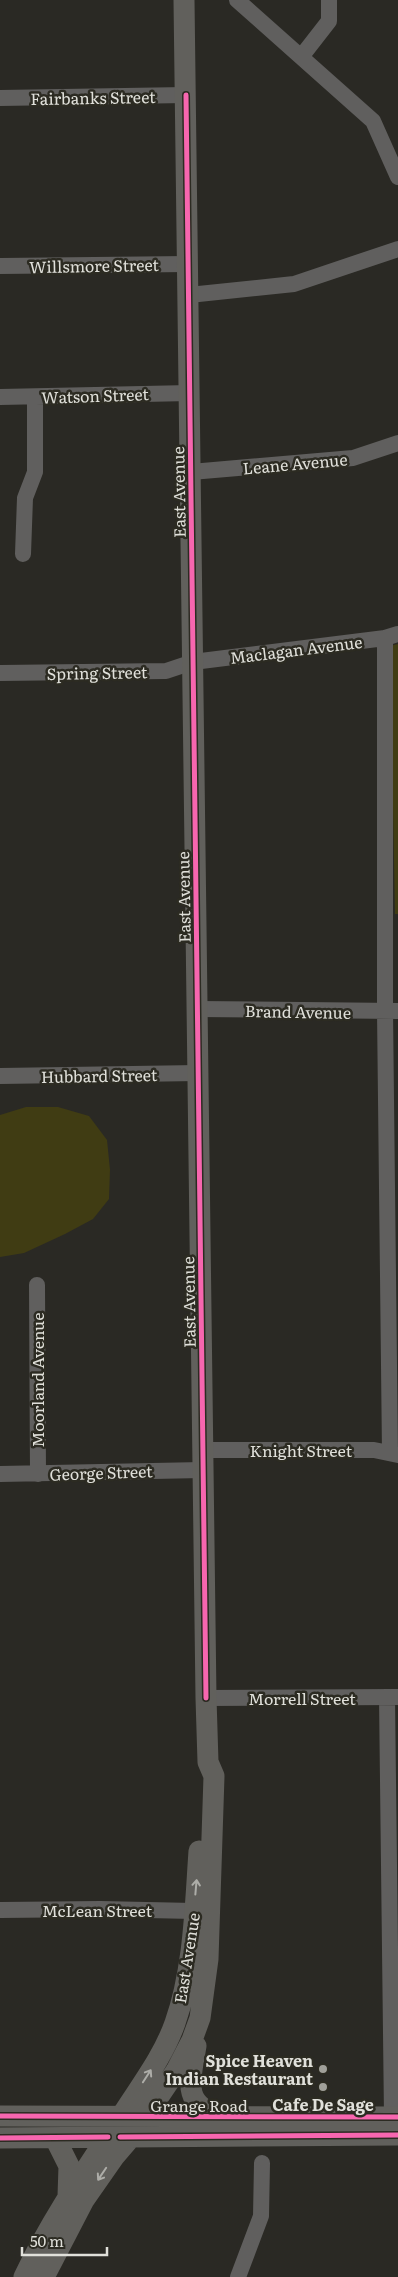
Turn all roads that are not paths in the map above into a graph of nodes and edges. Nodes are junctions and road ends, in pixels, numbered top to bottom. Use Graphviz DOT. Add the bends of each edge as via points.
graph roads {
  1 [pos="184,0"];
  2 [pos="236,0"];
  3 [pos="329,0"];
  4 [pos="301,57"];
  5 [pos="186,95"];
  6 [pos="0,98"];
  7 [pos="398,177"];
  8 [pos="398,249"];
  9 [pos="188,264"];
  10 [pos="0,266"];
  11 [pos="188,295"];
  12 [pos="190,393"];
  13 [pos="35,397"];
  14 [pos="0,398"];
  15 [pos="398,443"];
  16 [pos="191,472"];
  17 [pos="23,554"];
  18 [pos="391,636"];
  19 [pos="193,662"];
  20 [pos="0,673"];
  21 [pos="197,1009"];
  22 [pos="391,1011"];
  23 [pos="198,1073"];
  24 [pos="0,1076"];
  25 [pos="37,1285"];
  26 [pos="394,1454"];
  27 [pos="203,1460"];
  28 [pos="0,1474"];
  29 [pos="38,1474"];
  30 [pos="393,1697"];
  31 [pos="206,1698"];
  32 [pos="208,1762"];
  33 [pos="0,1910"];
  34 [pos="194,1911"];
  35 [pos="198,2023"];
  36 [pos="0,2116"];
  37 [pos="221,2117"];
  38 [pos="396,2124"];
  39 [pos="127,2127"];
  40 [pos="0,2138"];
  41 [pos="55,2138"];
  42 [pos="262,2163"];
  43 [pos="68,2196"];
  44 [pos="24,2277"];
  45 [pos="44,2277"];
  46 [pos="238,2277"];
  1 -- 5 [label="main road, East Avenue"];
  2 -- 4 [label="street"];
  3 -- 4 [label="street" via="329,21"];
  4 -- 7 [label="street" via="373,121"];
  5 -- 6 [label="street, Fairbanks Street"];
  5 -- 9 [label="main road, East Avenue"];
  8 -- 11 [label="street" via="294,284"];
  9 -- 10 [label="street, Willsmore Street"];
  9 -- 11 [label="main road, East Avenue"];
  11 -- 12 [label="main road, East Avenue"];
  12 -- 13 [label="street, Watson Street"];
  12 -- 16 [label="main road, East Avenue"];
  13 -- 14 [label="street, Watson Street"];
  13 -- 17 [label="street" via="35,472 25,498"];
  15 -- 16 [label="street, Leane Avenue" via="353,458"];
  16 -- 19 [label="main road, East Avenue"];
  18 -- 19 [label="street, Maclagan Avenue"];
  18 -- 22 [label="street"];
  19 -- 20 [label="street, Spring Street" via="166,671"];
  19 -- 21 [label="main road, East Avenue"];
  21 -- 22 [label="street, Brand Avenue"];
  21 -- 23 [label="main road, East Avenue"];
  22 -- 26 [label="street"];
  23 -- 24 [label="street, Hubbard Street"];
  23 -- 27 [label="main road, East Avenue"];
  25 -- 29 [label="street, Moorland Avenue"];
  26 -- 27 [label="street, Knight Street" via="374,1450"];
  27 -- 29 [label="street, George Street"];
  27 -- 31 [label="main road, East Avenue"];
  28 -- 29 [label="street, George Street"];
  30 -- 31 [label="street, Morrell Street"];
  30 -- 38 [label="street"];
  31 -- 32 [label="main road, East Avenue"];
  34 -- 32 [label="main road, East Avenue, one-way" via="202,1777"];
  32 -- 35 [label="main road, East Avenue" via="214,1776 212,1883 205,1992"];
  33 -- 34 [label="street, McLean Street"];
  39 -- 34 [label="main road, East Avenue, one-way" via="175,2023 186,1982"];
  35 -- 37 [label="main road" via="190,2089 197,2104"];
  35 -- 39 [label="main road, East Avenue" via="185,2056"];
  36 -- 39 [label="main road, Grange Road"];
  37 -- 38 [label="main road, Grange Road"];
  37 -- 39 [label="main road, Grange Road"];
  38 -- 39 [label="main road, Grange Road"];
  39 -- 41 [label="main road, Grange Road"];
  39 -- 43 [label="main road"];
  39 -- 45 [label="main road, one-way"];
  40 -- 41 [label="main road, Grange Road"];
  41 -- 43 [label="main road" via="69,2166"];
  42 -- 46 [label="street" via="261,2216"];
  43 -- 44 [label="main road"];
}
